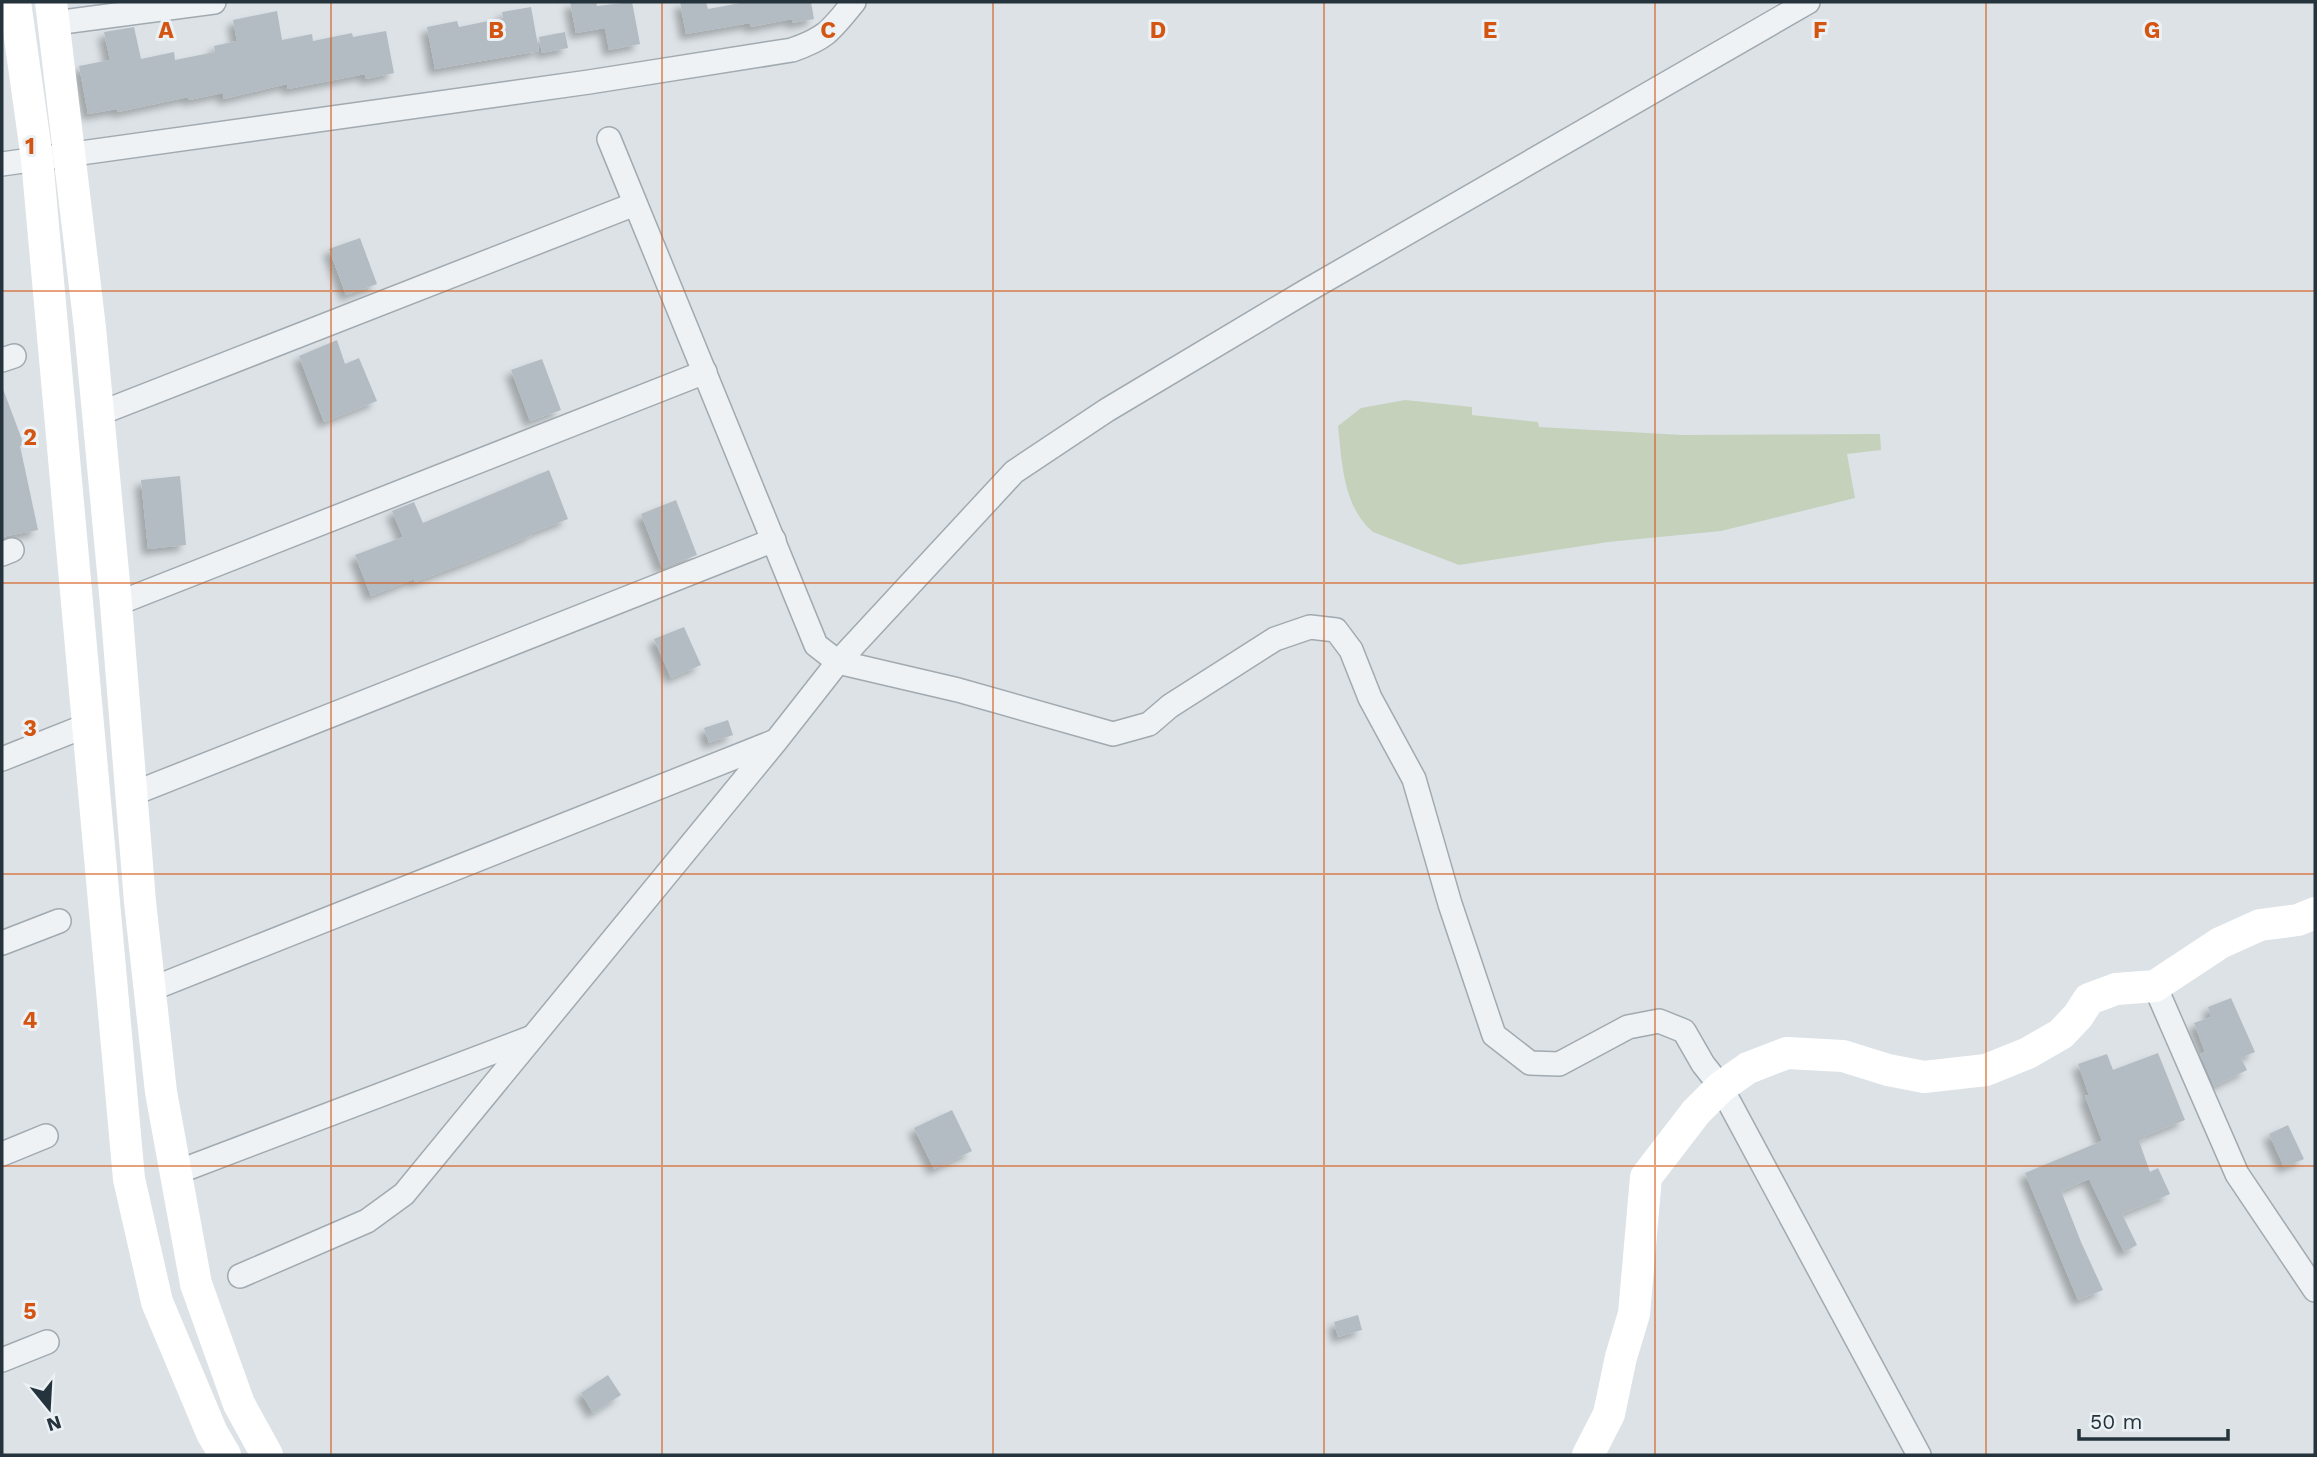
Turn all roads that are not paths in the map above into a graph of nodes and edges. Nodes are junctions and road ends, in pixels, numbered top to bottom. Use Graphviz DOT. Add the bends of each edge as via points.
graph roads {
  1 [pos="15,2"];
  2 [pos="214,2"];
  3 [pos="854,2"];
  4 [pos="1808,2"];
  5 [pos="53,12"];
  6 [pos="609,139"];
  7 [pos="71,156"];
  8 [pos="37,159"];
  9 [pos="2,164"];
  10 [pos="635,204"];
  11 [pos="705,372"];
  12 [pos="98,414"];
  13 [pos="774,540"];
  14 [pos="116,604"];
  15 [pos="838,662"];
  16 [pos="88,725"];
  17 [pos="776,740"];
  18 [pos="2,759"];
  19 [pos="132,794"];
  20 [pos="2315,913"];
  21 [pos="59,921"];
  22 [pos="2,943"];
  23 [pos="2155,986"];
  24 [pos="149,990"];
  25 [pos="533,1037"];
  26 [pos="1721,1087"];
  27 [pos="46,1136"];
  28 [pos="2,1154"];
  29 [pos="175,1173"];
  30 [pos="240,1276"];
  31 [pos="2315,1290"];
  32 [pos="47,1342"];
  33 [pos="2,1360"];
  34 [pos="225,1455"];
  35 [pos="267,1455"];
  36 [pos="1588,1455"];
  37 [pos="1919,1455"];
  1 -- 8 [label="street"];
  2 -- 5 [label="street"];
  3 -- 7 [label="street" via="816,42 792,50"];
  4 -- 15 [label="street" via="1308,290 1014,472"];
  5 -- 7 [label="street"];
  6 -- 10 [label="street"];
  7 -- 8 [label="street"];
  7 -- 12 [label="street"];
  8 -- 9 [label="street"];
  8 -- 16 [label="street"];
  10 -- 11 [label="street"];
  10 -- 12 [label="street"];
  11 -- 13 [label="street"];
  11 -- 14 [label="street"];
  12 -- 14 [label="street"];
  13 -- 15 [label="street" via="816,645"];
  13 -- 19 [label="street"];
  14 -- 19 [label="street"];
  15 -- 17 [label="street"];
  15 -- 26 [label="street" via="1113,734 1149,724 1275,639 1310,627 1336,629 1351,650 1370,698 1413,779 1494,1035 1530,1063 1559,1064 1628,1027 1659,1021 1684,1031"];
  16 -- 18 [label="street"];
  16 -- 34 [label="street" via="129,1179 157,1302"];
  17 -- 24 [label="street"];
  17 -- 25 [label="street"];
  19 -- 24 [label="street"];
  20 -- 23 [label="street" via="2260,925 2220,943"];
  21 -- 22 [label="street"];
  23 -- 26 [label="street" via="2116,989 2089,999 2060,1034 1986,1069 1924,1077 1843,1056 1787,1053 1748,1068"];
  23 -- 31 [label="street" via="2237,1174"];
  24 -- 29 [label="street"];
  25 -- 29 [label="street"];
  25 -- 30 [label="street" via="404,1194 367,1221"];
  26 -- 36 [label="street" via="1646,1177 1634,1314 1609,1414"];
  26 -- 37 [label="street"];
  27 -- 28 [label="street"];
  29 -- 35 [label="street" via="196,1284 239,1404"];
  32 -- 33 [label="street"];
}
